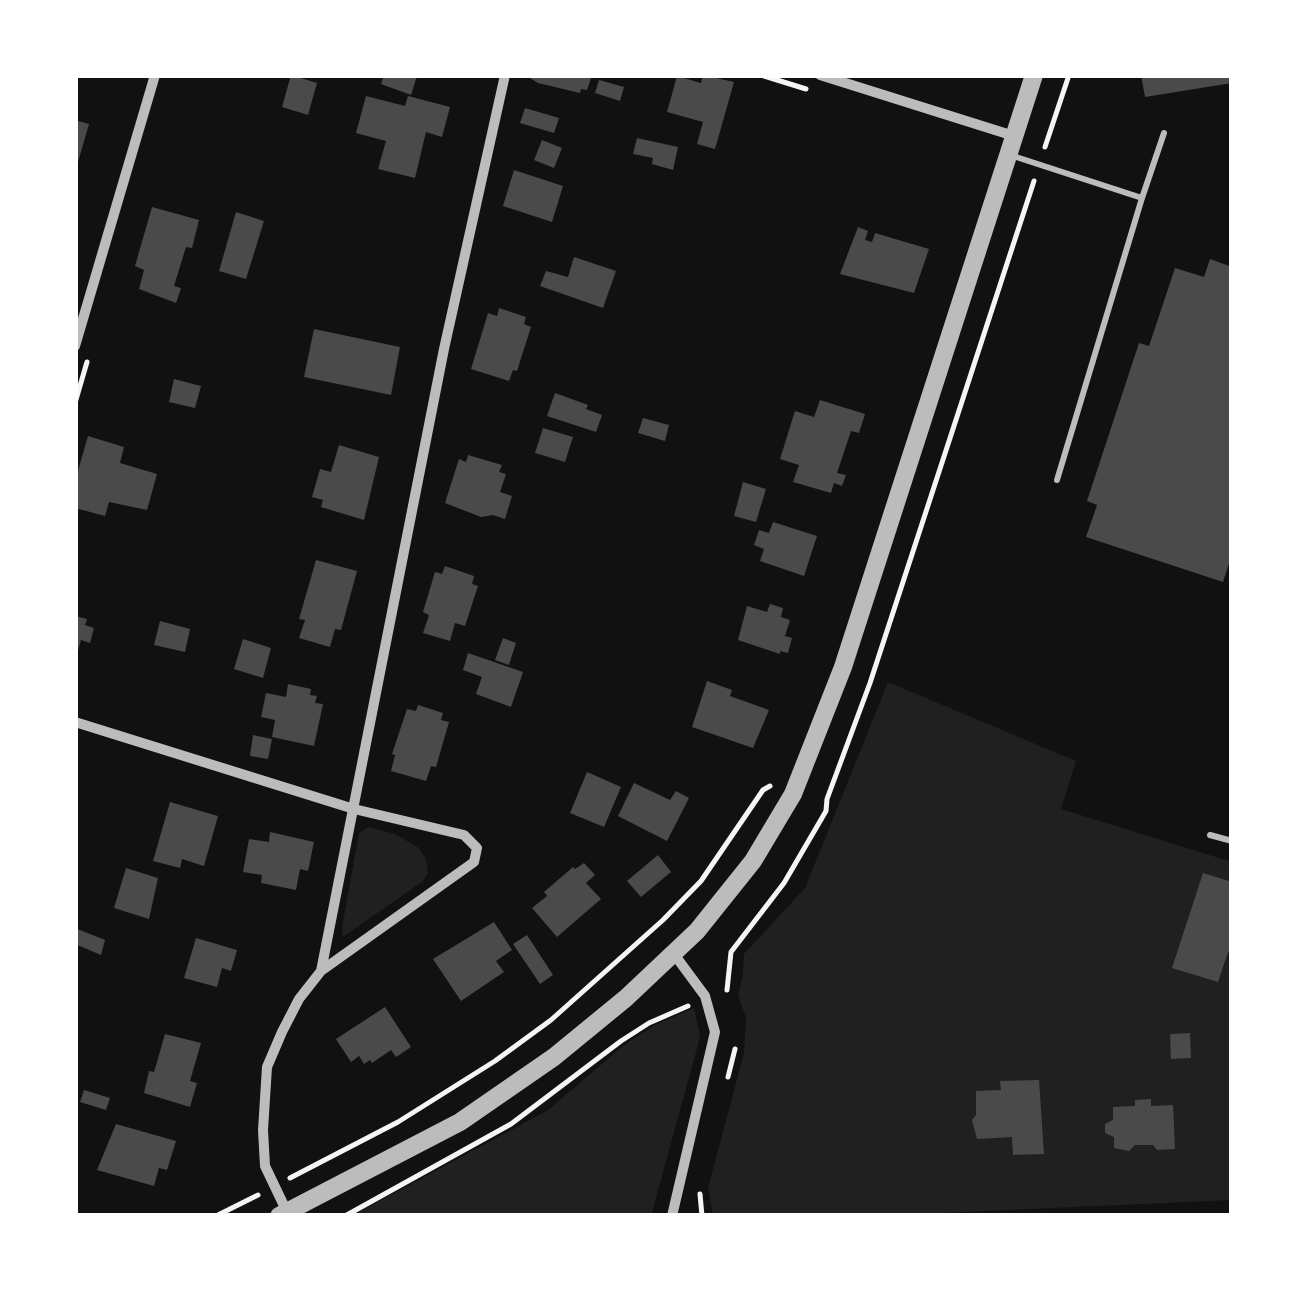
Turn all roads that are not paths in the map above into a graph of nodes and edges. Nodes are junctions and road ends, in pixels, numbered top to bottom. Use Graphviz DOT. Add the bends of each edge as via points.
graph roads {
  1 [pos="155,75"];
  2 [pos="504,75"];
  3 [pos="820,75"];
  4 [pos="1034,75"];
  5 [pos="1164,133"];
  6 [pos="1011,145"];
  7 [pos="1142,198"];
  8 [pos="75,346"];
  9 [pos="1057,480"];
  10 [pos="75,722"];
  11 [pos="354,809"];
  12 [pos="1210,835"];
  13 [pos="1232,842"];
  14 [pos="674,954"];
  15 [pos="322,971"];
  16 [pos="283,1214"];
  17 [pos="672,1216"];
  1 -- 8 [label="street"];
  2 -- 11 [label="street"];
  3 -- 6 [label="street"];
  4 -- 6 [label="street"];
  5 -- 7 [label="lane"];
  6 -- 7 [label="lane" via="1039,164"];
  6 -- 14 [label="street" via="844,667 807,762 753,861"];
  7 -- 9 [label="lane"];
  10 -- 11 [label="street"];
  11 -- 15 [label="street"];
  11 -- 15 [label="street" via="464,835 477,848 474,862"];
  12 -- 13 [label="lane"];
  14 -- 16 [label="street" via="588,1030 460,1122"];
  14 -- 17 [label="street" via="706,996 716,1032"];
  15 -- 16 [label="street" via="299,999 267,1067 265,1166"];
}
